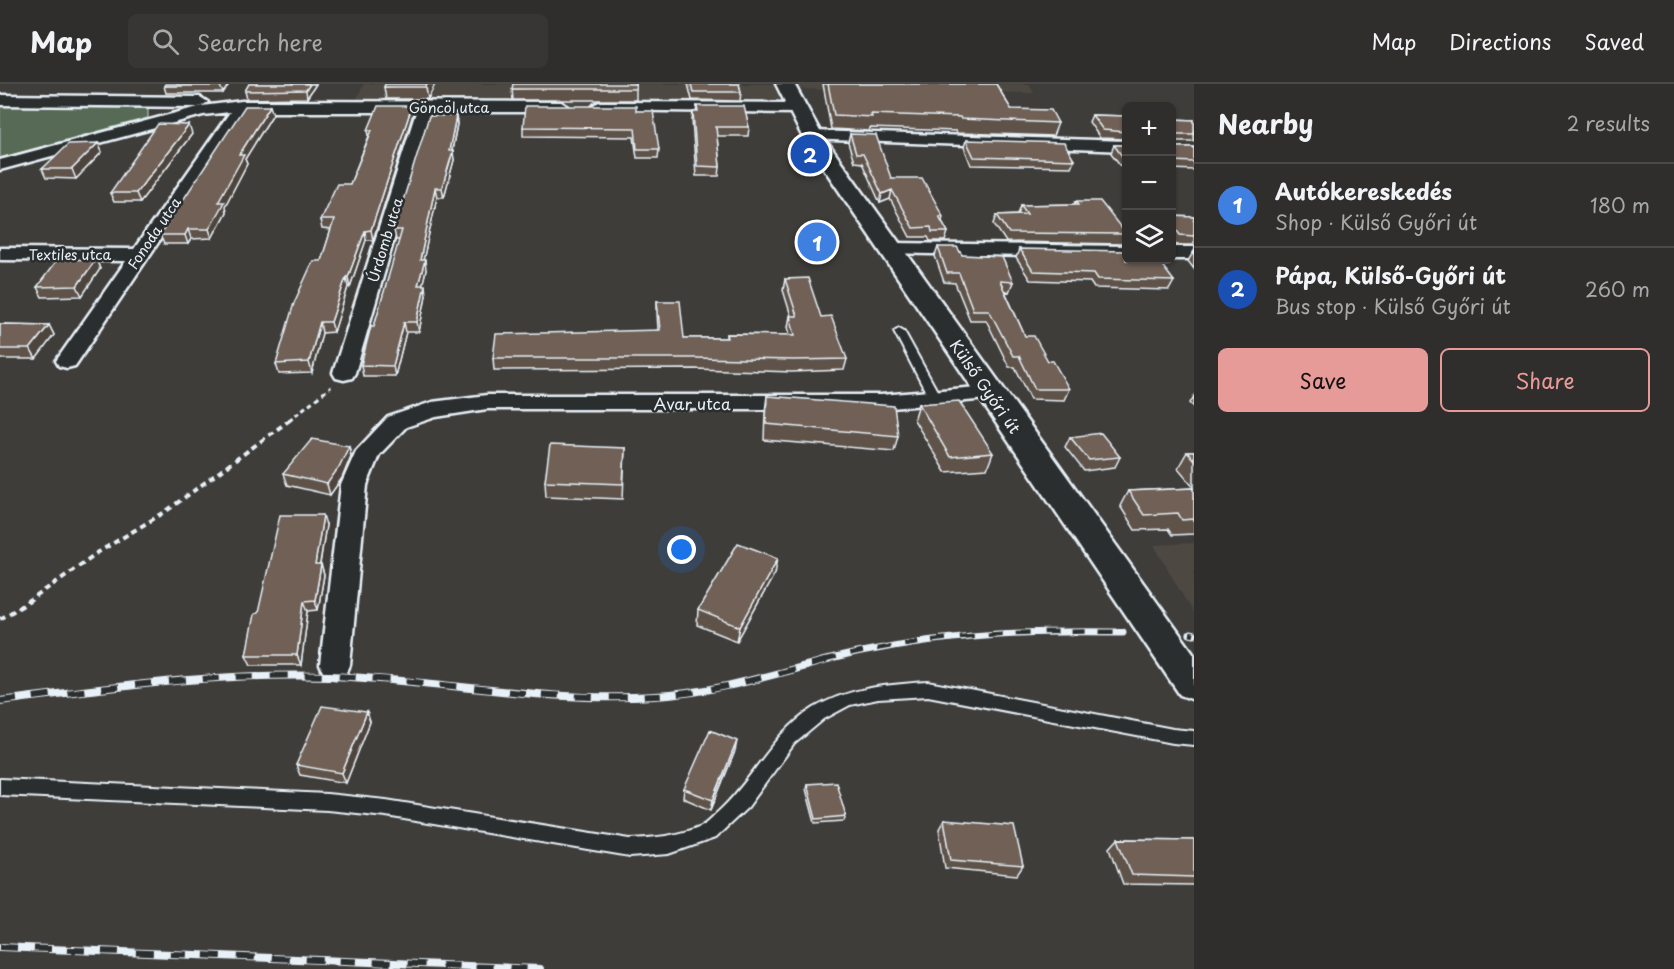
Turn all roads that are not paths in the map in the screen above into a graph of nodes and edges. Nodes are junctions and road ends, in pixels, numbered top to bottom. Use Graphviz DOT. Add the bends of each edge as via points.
graph roads {
  1 [pos="791,96"];
  2 [pos="0,100"];
  3 [pos="231,102"];
  4 [pos="425,107"];
  5 [pos="812,136"];
  6 [pos="1122,146"];
  7 [pos="0,165"];
  8 [pos="892,249"];
  9 [pos="1122,252"];
  10 [pos="1176,253"];
  11 [pos="1194,253"];
  12 [pos="0,254"];
  13 [pos="140,255"];
  14 [pos="899,331"];
  15 [pos="67,361"];
  16 [pos="345,374"];
  17 [pos="990,393"];
  18 [pos="935,398"];
  19 [pos="335,665"];
  20 [pos="1194,684"];
  21 [pos="1194,738"];
  22 [pos="0,788"];
  1 -- 4 [label="street, Göncöl utca"];
  1 -- 5 [label="main road, Külső Győri út"];
  2 -- 3 [label="street"];
  3 -- 4 [label="street, Göncöl utca"];
  3 -- 7 [label="street, Göncöl utca"];
  3 -- 13 [label="street, Fonoda utca"];
  4 -- 16 [label="street, Úrdomb utca"];
  5 -- 6 [label="street"];
  5 -- 8 [label="main road, Külső Győri út"];
  8 -- 9 [label="street"];
  8 -- 17 [label="main road, Külső Győri út"];
  10 -- 11 [label="street"];
  12 -- 13 [label="street, Textiles utca"];
  13 -- 15 [label="street, Fonoda utca"];
  14 -- 18 [label="lane"];
  17 -- 18 [label="street, Avar utca"];
  17 -- 20 [label="main road, Külső Győri út"];
  18 -- 19 [label="street, Avar utca" via="881,402 487,402 432,410 397,422 368,451 354,485"];
  21 -- 22 [label="lane" via="928,688 878,692 847,699 818,714 788,739 742,801 709,832 669,845 630,848 386,808"];
}
